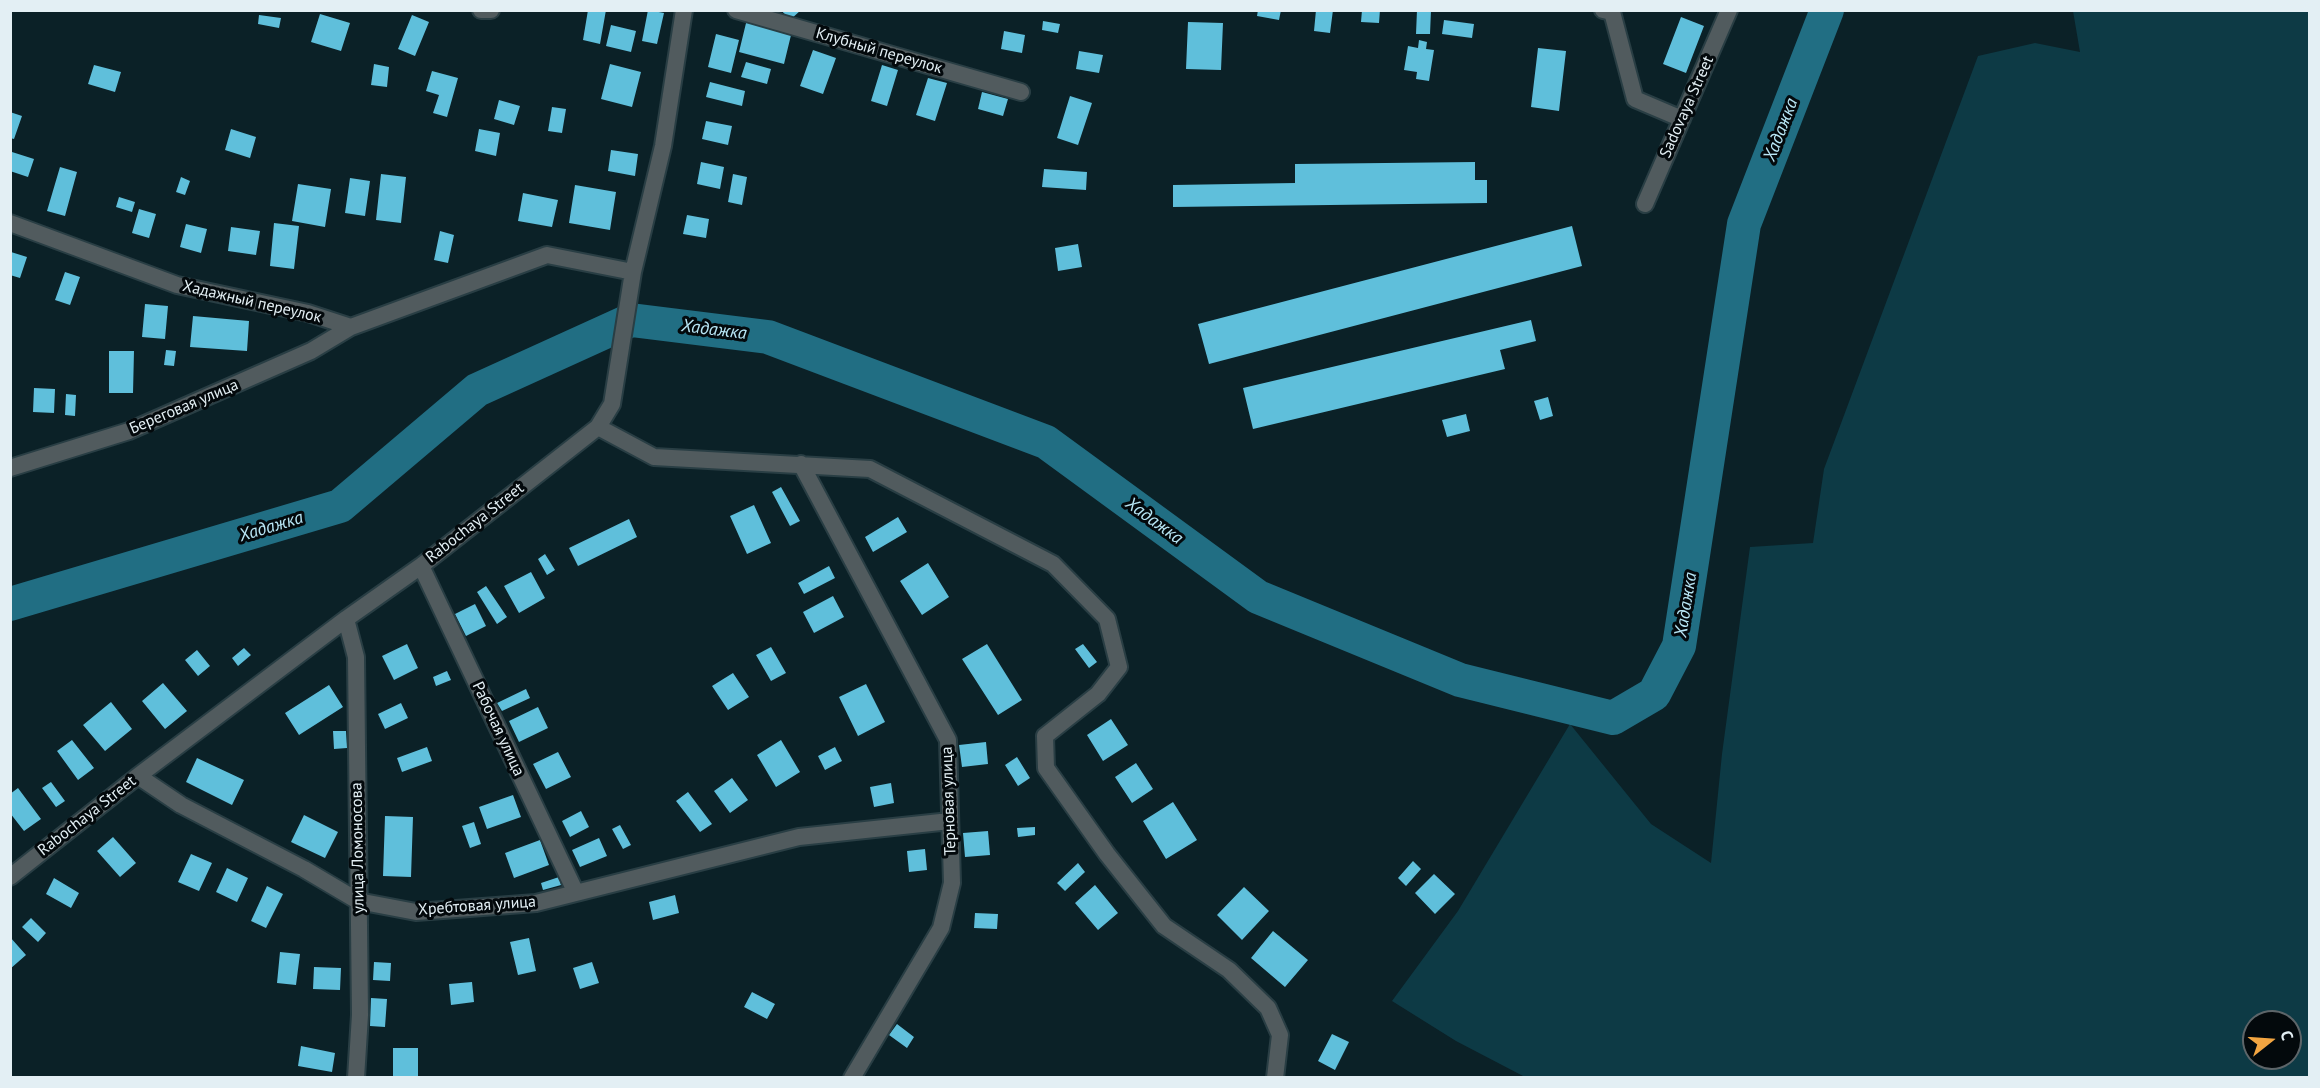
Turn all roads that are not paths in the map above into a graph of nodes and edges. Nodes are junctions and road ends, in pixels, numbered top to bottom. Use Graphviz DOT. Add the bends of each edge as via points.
graph roads {
  1 [pos="481,10"];
  2 [pos="491,10"];
  3 [pos="684,10"];
  4 [pos="736,10"];
  5 [pos="1604,10"];
  6 [pos="1729,10"];
  7 [pos="1021,92"];
  8 [pos="1682,119"];
  9 [pos="1645,204"];
  10 [pos="10,223"];
  11 [pos="633,272"];
  12 [pos="351,327"];
  13 [pos="598,427"];
  14 [pos="801,464"];
  15 [pos="10,468"];
  16 [pos="421,566"];
  17 [pos="346,620"];
  18 [pos="138,776"];
  19 [pos="950,821"];
  20 [pos="10,877"];
  21 [pos="576,893"];
  22 [pos="358,901"];
  23 [pos="356,1077"];
  24 [pos="852,1077"];
  25 [pos="1275,1077"];
  1 -- 2 [label="street"];
  3 -- 11 [label="street, Rabochaya Street" via="663,146"];
  4 -- 7 [label="street, Клубный переулок"];
  5 -- 8 [label="street" via="1612,12 1635,99"];
  6 -- 8 [label="street, Sadovaya Street"];
  8 -- 9 [label="street, Sadovaya Street"];
  10 -- 12 [label="street, Хадажный переулок" via="177,285 308,313"];
  11 -- 12 [label="street" via="547,255"];
  11 -- 13 [label="street, Rabochaya Street" via="612,404"];
  12 -- 15 [label="street, Береговая улица" via="311,351 129,431"];
  13 -- 14 [label="street" via="654,457"];
  13 -- 16 [label="street, Rabochaya Street"];
  14 -- 19 [label="street, Терновая улица" via="948,740"];
  14 -- 25 [label="street" via="870,469 1053,564 1107,619 1119,667 1098,694 1045,736 1046,768 1164,926 1229,970 1268,1008 1280,1035"];
  16 -- 17 [label="street, Rabochaya Street"];
  16 -- 21 [label="street, Рабочая улица"];
  17 -- 18 [label="street, Rabochaya Street"];
  17 -- 22 [label="street, улица Ломоносова" via="356,657"];
  18 -- 20 [label="street, Rabochaya Street"];
  18 -- 22 [label="street, Хребтовая улица" via="181,804"];
  19 -- 21 [label="street, Хребтовая улица" via="799,837"];
  19 -- 24 [label="street, Терновая улица" via="952,883 941,928"];
  21 -- 22 [label="street, Хребтовая улица" via="536,903 416,912"];
  22 -- 23 [label="street, улица Ломоносова" via="360,1015"];
}
